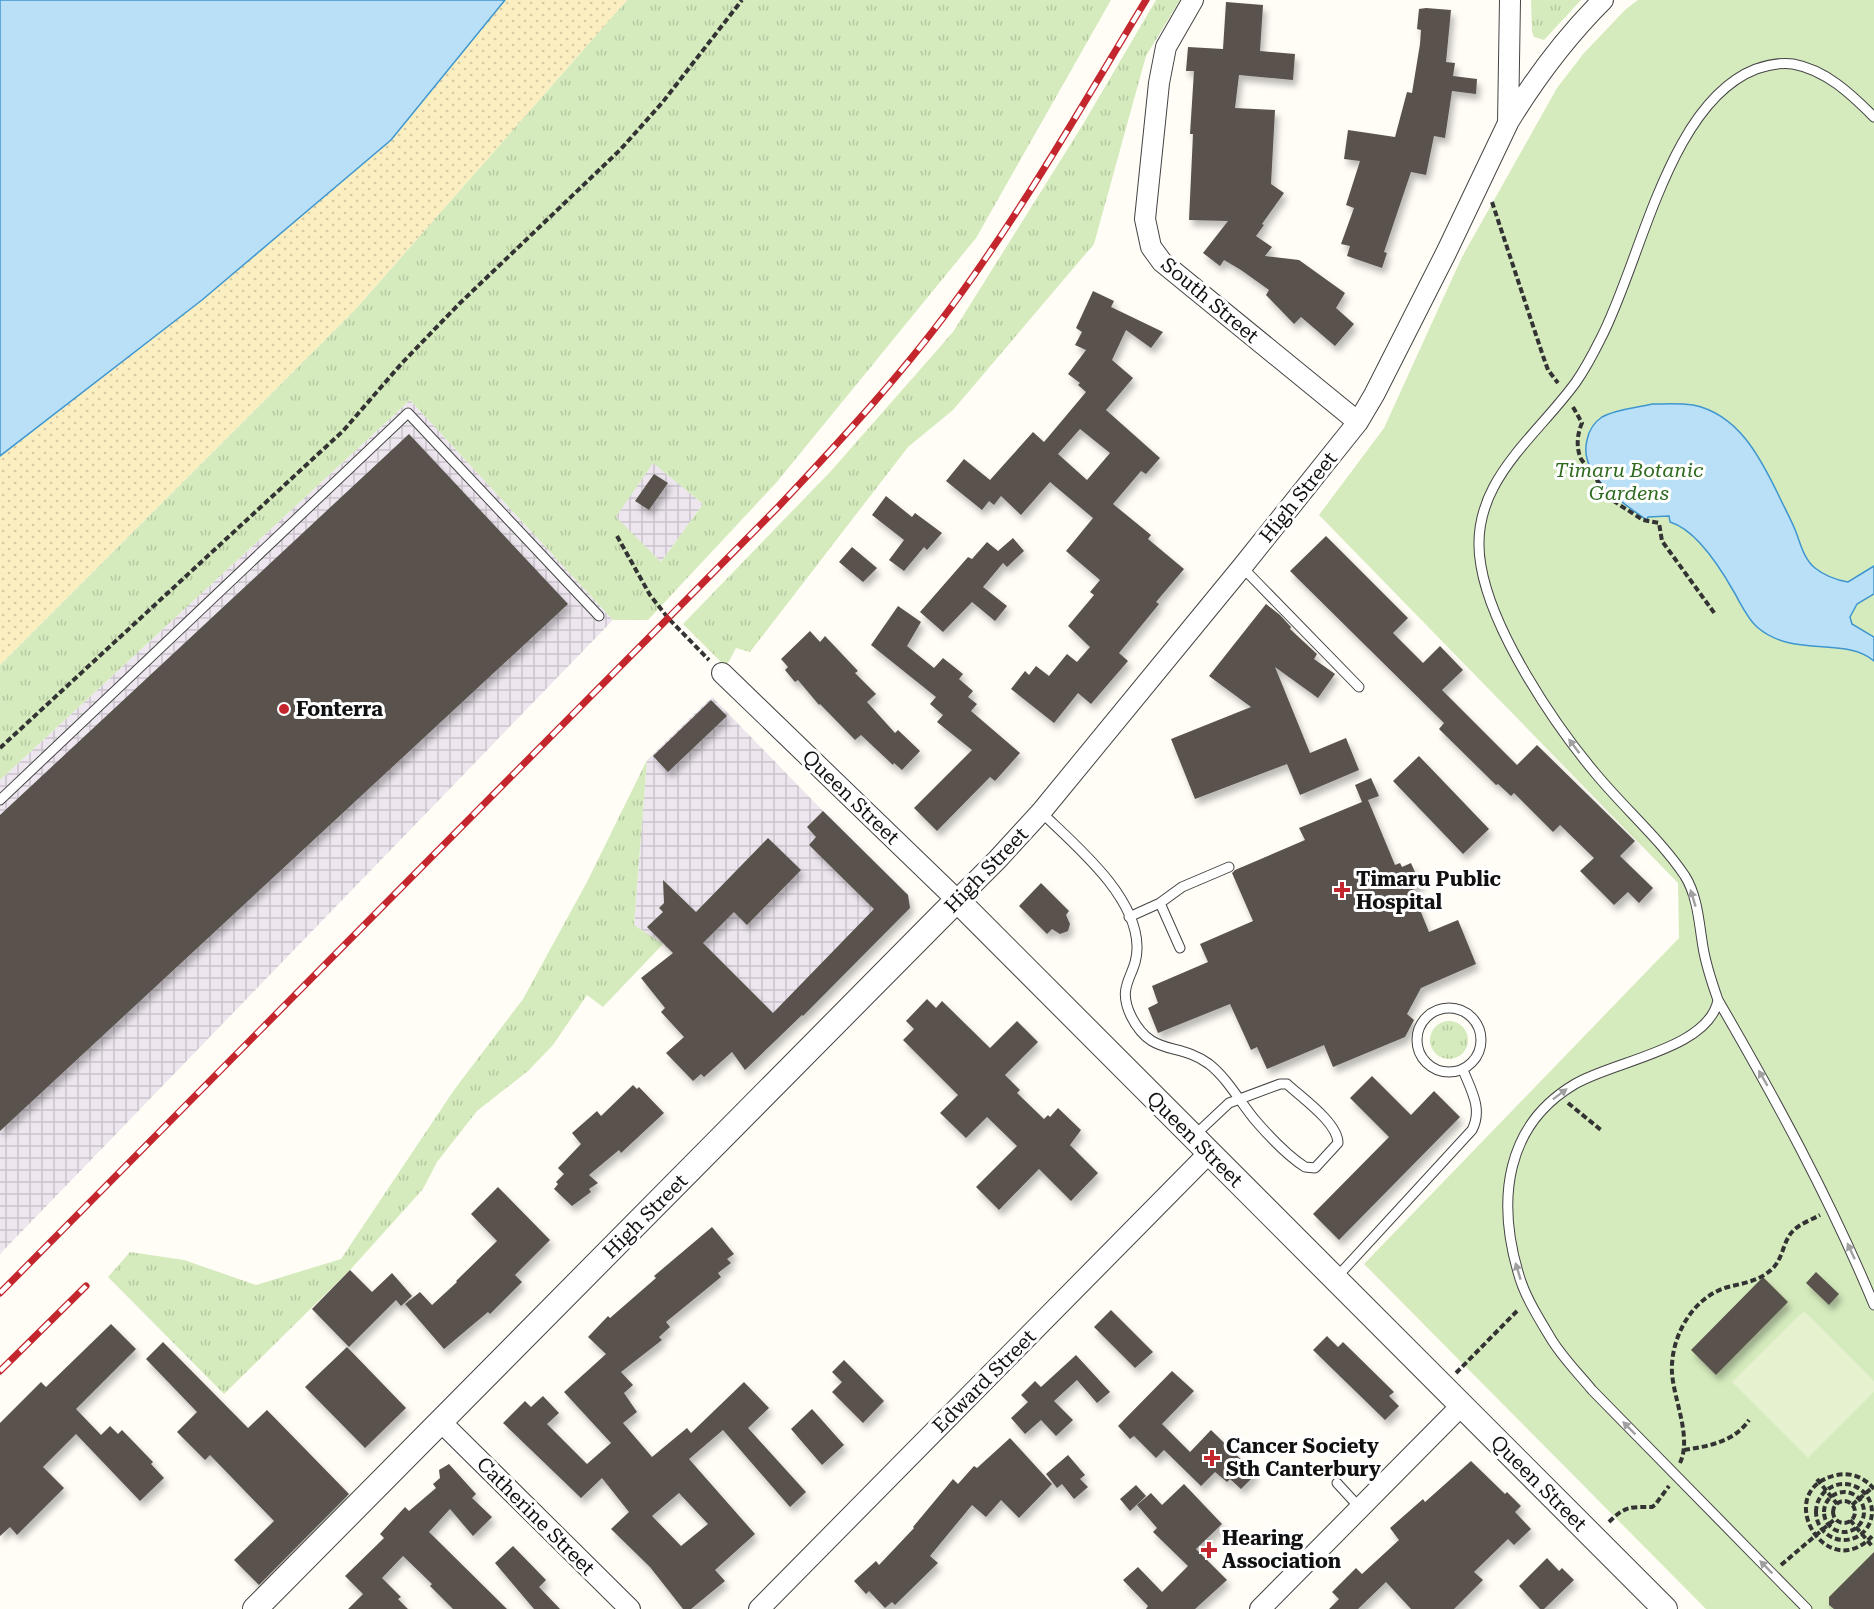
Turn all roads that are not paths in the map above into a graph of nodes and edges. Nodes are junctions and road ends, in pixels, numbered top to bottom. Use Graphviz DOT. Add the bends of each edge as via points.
graph roads {
  1 [pos="1193,0"];
  2 [pos="1510,0"];
  3 [pos="1602,0"];
  4 [pos="1874,117"];
  5 [pos="1509,123"];
  6 [pos="1358,422"];
  7 [pos="1242,567"];
  8 [pos="599,616"];
  9 [pos="722,673"];
  10 [pos="1359,687"];
  11 [pos="0,800"];
  12 [pos="1041,812"];
  13 [pos="1229,867"];
  14 [pos="957,900"];
  15 [pos="1161,903"];
  16 [pos="1129,916"];
  17 [pos="1180,948"];
  18 [pos="1718,1000"];
  19 [pos="1462,1070"];
  20 [pos="1240,1099"];
  21 [pos="1201,1145"];
  22 [pos="1335,1279"];
  23 [pos="1874,1305"];
  24 [pos="1461,1406"];
  25 [pos="441,1422"];
  26 [pos="1337,1484"];
  27 [pos="1360,1508"];
  28 [pos="255,1609"];
  29 [pos="630,1609"];
  30 [pos="759,1609"];
  31 [pos="1260,1609"];
  32 [pos="1665,1609"];
  33 [pos="1807,1609"];
  1 -- 6 [label="street, South Street" via="1166,47 1159,83 1145,219 1151,247 1162,262"];
  2 -- 5 [label="street, High Street"];
  3 -- 5 [label="street" via="1533,82"];
  18 -- 4 [label="lane, one-way" via="1687,879 1572,743 1510,644 1486,590 1480,563 1480,520 1504,469 1588,362 1612,315 1679,150 1722,91 1754,70 1790,64 1807,68 1836,84"];
  5 -- 6 [label="street, High Street"];
  6 -- 7 [label="street, High Street"];
  7 -- 10 [label="lane"];
  7 -- 12 [label="street, High Street"];
  8 -- 11 [label="lane" via="408,413"];
  9 -- 14 [label="street, Queen Street"];
  12 -- 14 [label="street, High Street"];
  12 -- 16 [label="lane" via="1110,884"];
  13 -- 15 [label="lane" via="1182,888"];
  14 -- 21 [label="street, Queen Street"];
  14 -- 25 [label="street, High Street"];
  15 -- 16 [label="lane"];
  15 -- 17 [label="lane"];
  16 -- 20 [label="lane" via="1137,946 1124,996 1131,1015 1152,1042 1194,1054 1211,1066"];
  23 -- 18 [label="lane, one-way" via="1785,1117"];
  33 -- 18 [label="lane, one-way" via="1592,1390 1551,1340 1518,1274 1508,1222 1516,1151 1538,1114 1576,1083 1697,1033 1716,1010"];
  19 -- 19 [label="lane" via="1453,1073 1432,1068 1419,1052 1418,1032 1422,1023 1429,1015 1449,1007 1470,1015 1482,1034 1479,1055"];
  19 -- 22 [label="lane" via="1477,1104 1472,1130"];
  20 -- 20 [label="lane" via="1287,1084 1332,1126 1338,1143 1315,1168 1305,1167 1255,1120"];
  20 -- 21 [label="lane" via="1220,1110"];
  21 -- 22 [label="street, Queen Street"];
  21 -- 30 [label="street, Edward Street"];
  22 -- 24 [label="street, Queen Street"];
  24 -- 27 [label="street"];
  24 -- 32 [label="street, Queen Street"];
  25 -- 28 [label="street, High Street"];
  25 -- 29 [label="street, Catherine Street"];
  26 -- 27 [label="lane"];
  27 -- 31 [label="street"];
}
